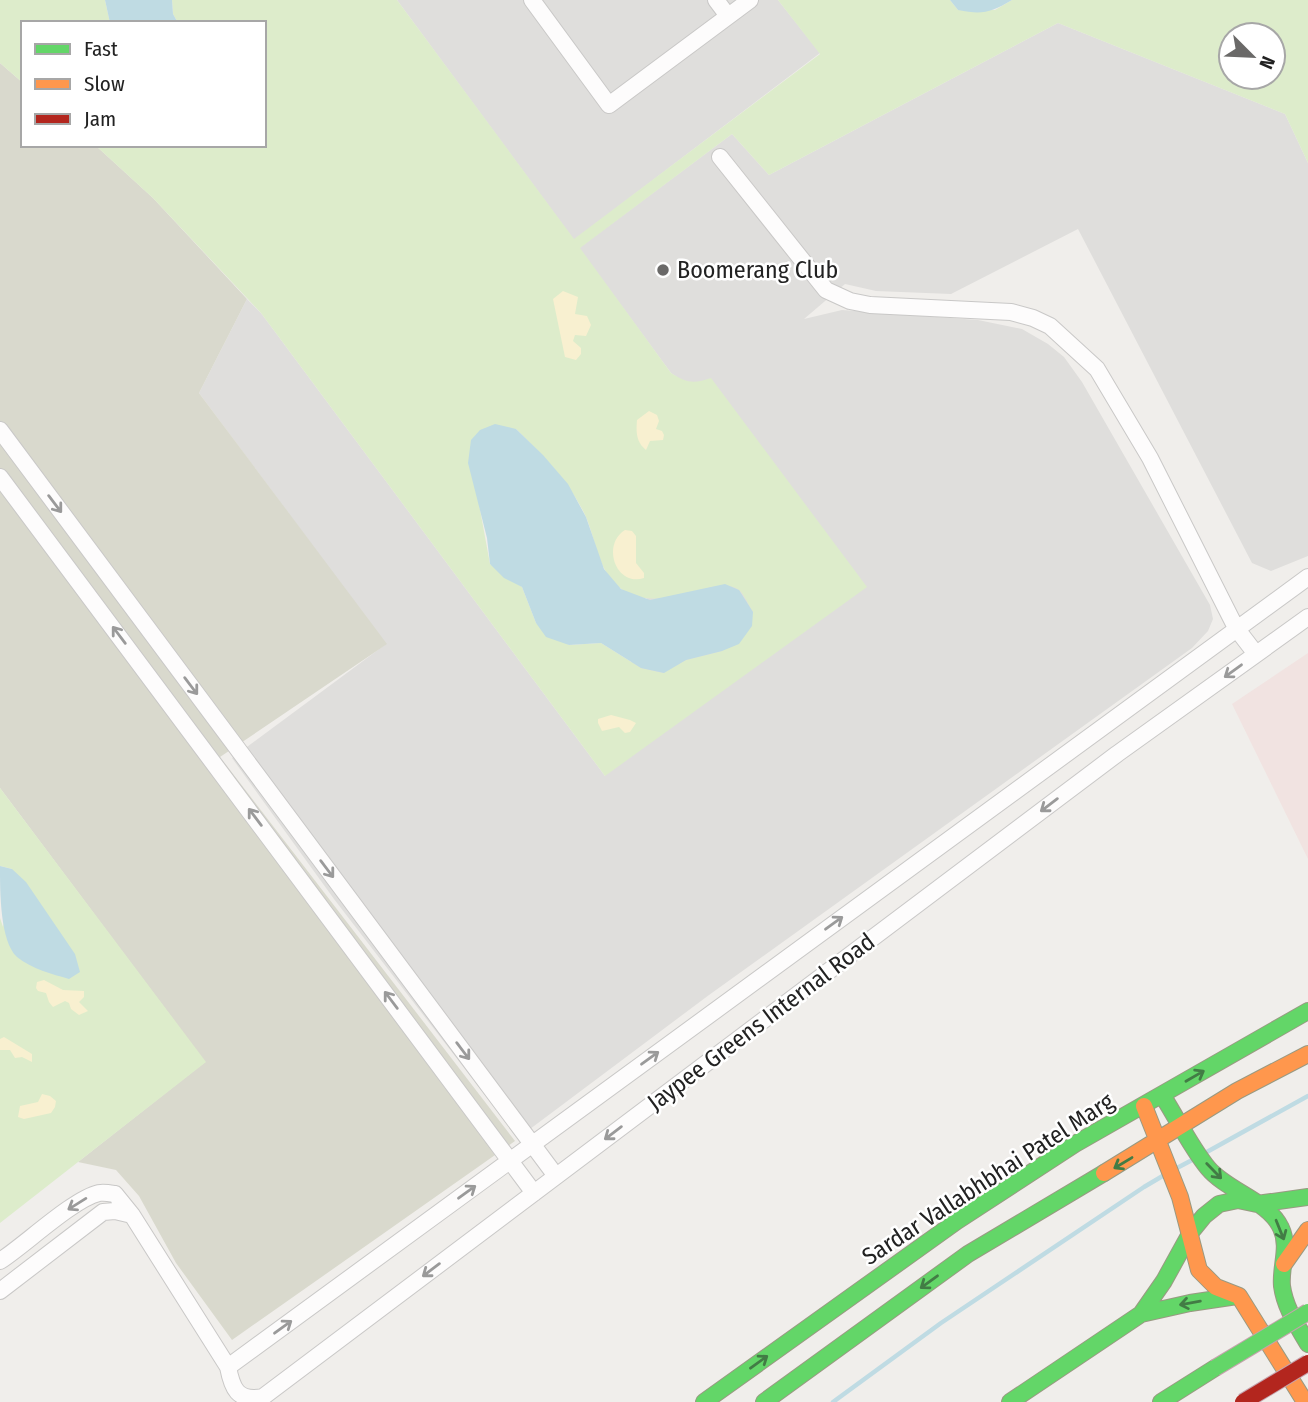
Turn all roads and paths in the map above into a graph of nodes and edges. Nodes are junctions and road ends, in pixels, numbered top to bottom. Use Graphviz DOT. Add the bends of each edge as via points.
graph roads {
  1 [pos="532,0"];
  2 [pos="716,0"];
  3 [pos="750,0"];
  4 [pos="728,16"];
  5 [pos="720,157"];
  6 [pos="0,430"];
  7 [pos="0,477"];
  8 [pos="38,481"];
  9 [pos="15,498"];
  10 [pos="1308,577"];
  11 [pos="1308,617"];
  12 [pos="1236,628"];
  13 [pos="1256,654"];
  14 [pos="1308,1011"];
  15 [pos="1308,1054"];
  16 [pos="1162,1095"];
  17 [pos="1144,1105"];
  18 [pos="1181,1125"];
  19 [pos="1160,1140"];
  20 [pos="533,1144"];
  21 [pos="510,1161"];
  22 [pos="556,1176"];
  23 [pos="534,1193"];
  24 [pos="1308,1197"];
  25 [pos="1257,1204"];
  26 [pos="132,1215"];
  27 [pos="1308,1230"];
  28 [pos="1191,1232"];
  29 [pos="0,1261"];
  30 [pos="1282,1265"];
  31 [pos="0,1291"];
  32 [pos="1239,1296"];
  33 [pos="1308,1312"];
  34 [pos="1141,1314"];
  35 [pos="1308,1344"];
  36 [pos="1308,1363"];
  37 [pos="228,1367"];
  38 [pos="704,1402"];
  39 [pos="764,1402"];
  40 [pos="1010,1402"];
  41 [pos="1161,1402"];
  42 [pos="1243,1402"];
  43 [pos="1305,1402"];
  1 -- 4 [label="street" via="609,105"];
  2 -- 4 [label="street"];
  3 -- 4 [label="street"];
  5 -- 12 [label="street" via="827,290 870,305 1011,313 1050,326 1072,344 1097,369 1150,458"];
  6 -- 8 [label="street"];
  7 -- 9 [label="street"];
  8 -- 9 [label="street"];
  8 -- 20 [label="street, one-way"];
  21 -- 9 [label="street, one-way"];
  10 -- 12 [label="street, Jaypee Greens Internal Road"];
  11 -- 13 [label="street, Jaypee Greens Internal Road"];
  12 -- 13 [label="street"];
  20 -- 12 [label="street, Jaypee Greens Internal Road, one-way"];
  13 -- 22 [label="street, Jaypee Greens Internal Road, one-way"];
  16 -- 14 [label="main road, Sardar Vallabhbhai Patel Marg, one-way"];
  15 -- 18 [label="main road"];
  16 -- 17 [label="main road, Sardar Vallabhbhai Patel Marg"];
  16 -- 18 [label="main road"];
  17 -- 19 [label="main road"];
  38 -- 17 [label="main road, Sardar Vallabhbhai Patel Marg, one-way" via="957,1221"];
  18 -- 19 [label="main road"];
  18 -- 25 [label="main road, one-way" via="1208,1168"];
  19 -- 28 [label="main road"];
  19 -- 39 [label="main road, one-way" via="968,1254"];
  20 -- 21 [label="street, Jaypee Greens Internal Road"];
  20 -- 22 [label="street"];
  21 -- 23 [label="street"];
  37 -- 21 [label="street, Jaypee Greens Internal Road, one-way"];
  22 -- 23 [label="street, Jaypee Greens Internal Road"];
  23 -- 37 [label="street, Jaypee Greens Internal Road, one-way" via="263,1397 253,1401 241,1398 232,1389"];
  24 -- 25 [label="main road"];
  25 -- 28 [label="main road" via="1238,1200 1219,1204"];
  25 -- 30 [label="main road, one-way" via="1272,1214 1282,1229 1286,1247"];
  26 -- 29 [label="street, Jaypee Greens Internal Road, one-way" via="115,1194 92,1195"];
  26 -- 31 [label="street" via="103,1212"];
  26 -- 37 [label="street, Jaypee Greens Internal Road"];
  27 -- 30 [label="main road"];
  28 -- 32 [label="main road" via="1197,1267 1207,1282"];
  28 -- 34 [label="main road"];
  30 -- 35 [label="main road" via="1286,1307"];
  32 -- 34 [label="main road, one-way"];
  32 -- 43 [label="main road"];
  33 -- 41 [label="main road, bridge"];
  34 -- 40 [label="main road"];
  36 -- 42 [label="main road, bridge"];
}
